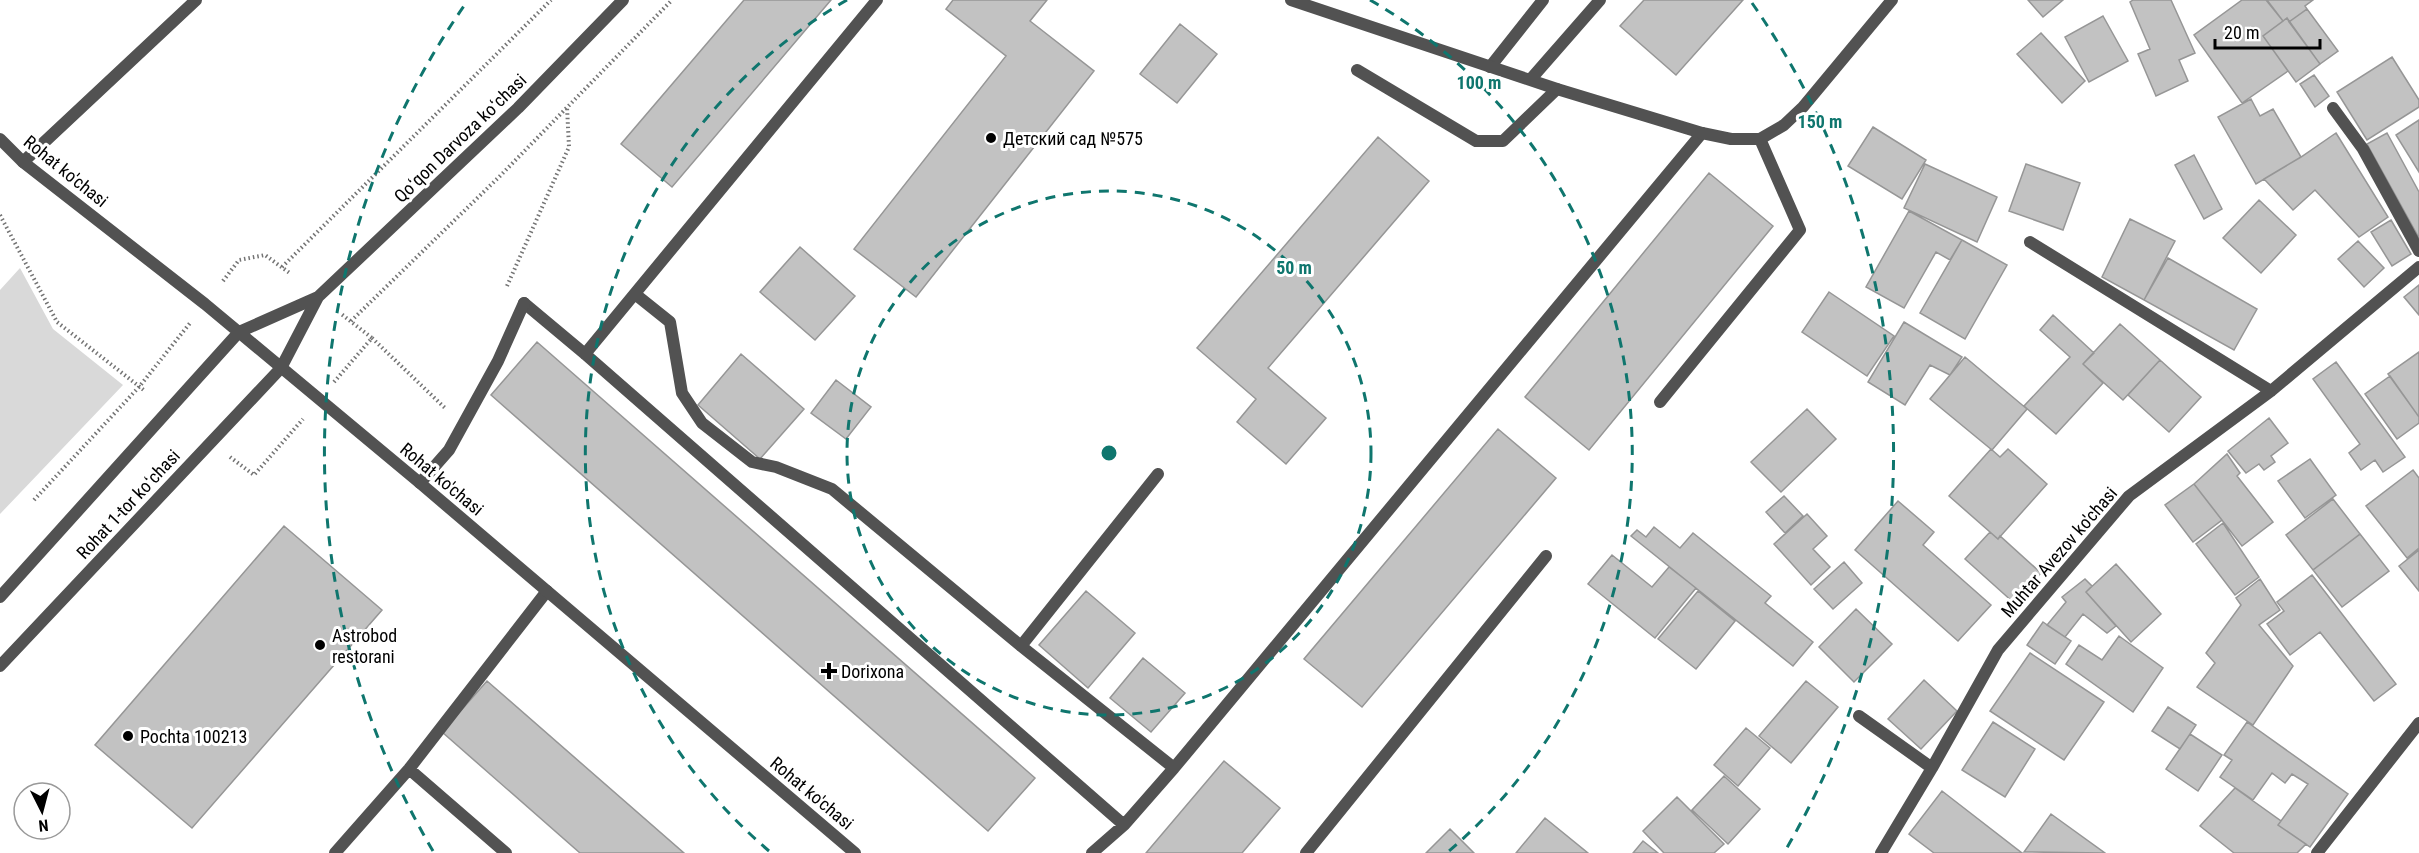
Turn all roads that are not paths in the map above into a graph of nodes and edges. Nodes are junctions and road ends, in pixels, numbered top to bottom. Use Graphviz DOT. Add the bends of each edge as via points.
graph roads {
  1 [pos="196,0"];
  2 [pos="623,0"];
  3 [pos="876,0"];
  4 [pos="1291,0"];
  5 [pos="1543,0"];
  6 [pos="1600,0"];
  7 [pos="1892,0"];
  8 [pos="1317,4"];
  9 [pos="1490,67"];
  10 [pos="1357,70"];
  11 [pos="1530,80"];
  12 [pos="1557,89"];
  13 [pos="2333,108"];
  14 [pos="1702,133"];
  15 [pos="1760,139"];
  16 [pos="0,140"];
  17 [pos="23,162"];
  18 [pos="2030,242"];
  19 [pos="2419,251"];
  20 [pos="2419,267"];
  21 [pos="635,294"];
  22 [pos="318,297"];
  23 [pos="239,332"];
  24 [pos="585,354"];
  25 [pos="281,368"];
  26 [pos="2271,391"];
  27 [pos="1660,402"];
  28 [pos="1158,474"];
  29 [pos="420,483"];
  30 [pos="1545,556"];
  31 [pos="547,591"];
  32 [pos="0,597"];
  33 [pos="1021,646"];
  34 [pos="0,666"];
  35 [pos="1859,716"];
  36 [pos="2419,723"];
  37 [pos="1174,768"];
  38 [pos="1932,768"];
  39 [pos="409,769"];
  40 [pos="1124,825"];
  41 [pos="334,853"];
  42 [pos="506,853"];
  43 [pos="855,853"];
  44 [pos="1092,853"];
  45 [pos="1306,853"];
  46 [pos="1881,853"];
  47 [pos="2317,853"];
  1 -- 17 [label="street"];
  2 -- 22 [label="street, Qoʻqon Darvoza koʻchasi" via="518,108"];
  3 -- 21 [label="street"];
  4 -- 8 [label="street"];
  5 -- 9 [label="street"];
  6 -- 11 [label="street"];
  7 -- 15 [label="street" via="1803,107 1784,125"];
  8 -- 9 [label="street"];
  9 -- 11 [label="street"];
  10 -- 12 [label="street" via="1476,141 1503,141"];
  11 -- 12 [label="street"];
  12 -- 14 [label="street"];
  13 -- 19 [label="street" via="2363,149"];
  14 -- 15 [label="street"];
  14 -- 37 [label="street"];
  15 -- 27 [label="street" via="1800,230"];
  16 -- 17 [label="street, Rohat ko'chasi"];
  17 -- 23 [label="street, Rohat ko'chasi"];
  18 -- 26 [label="street"];
  20 -- 26 [label="street, Muhtar Avezov ko'chasi"];
  21 -- 24 [label="street"];
  21 -- 33 [label="street" via="670,322 682,393 702,423 752,462 776,466 832,489"];
  22 -- 23 [label="street, Qoʻqon Darvoza koʻchasi"];
  22 -- 25 [label="street, Qoʻqon Darvoza koʻchasi"];
  23 -- 25 [label="street, Rohat ko'chasi"];
  23 -- 32 [label="street, Rohat 1-tor koʻchasi"];
  24 -- 29 [label="street" via="524,303 498,361 449,450"];
  24 -- 40 [label="street"];
  25 -- 29 [label="street, Rohat ko'chasi"];
  25 -- 34 [label="street, Rohat 1-tor koʻchasi"];
  26 -- 38 [label="street, Muhtar Avezov ko'chasi" via="2129,496 1998,650"];
  28 -- 33 [label="street"];
  29 -- 31 [label="street, Rohat ko'chasi"];
  30 -- 45 [label="street"];
  31 -- 39 [label="street"];
  31 -- 43 [label="street, Rohat ko'chasi"];
  33 -- 37 [label="street"];
  35 -- 38 [label="street"];
  36 -- 47 [label="street"];
  37 -- 40 [label="street"];
  38 -- 46 [label="street, Muhtar Avezov ko'chasi"];
  39 -- 41 [label="street"];
  39 -- 42 [label="street"];
  40 -- 44 [label="street"];
}
